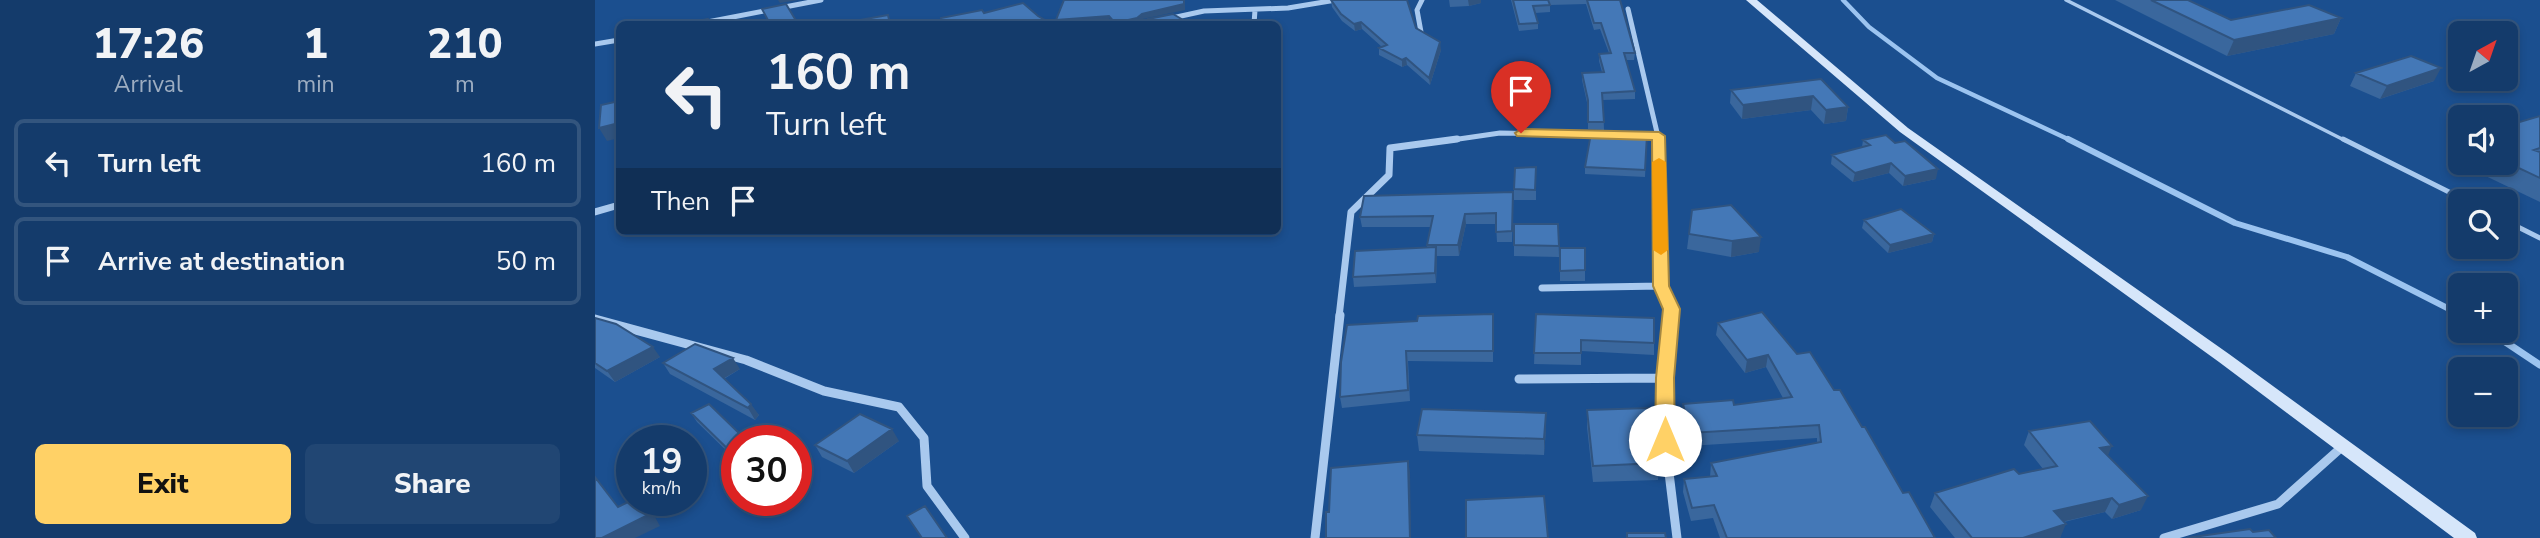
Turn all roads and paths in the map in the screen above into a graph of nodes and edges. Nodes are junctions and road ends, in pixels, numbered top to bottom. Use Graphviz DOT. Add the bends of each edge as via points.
graph roads {
  1 [pos="821,0"];
  2 [pos="1336,0"];
  3 [pos="1422,0"];
  4 [pos="1751,0"];
  5 [pos="2066,0"];
  6 [pos="1255,9"];
  7 [pos="1628,9"];
  8 [pos="1168,19"];
  9 [pos="725,21"];
  10 [pos="1254,21"];
  11 [pos="1421,32"];
  12 [pos="616,40"];
  13 [pos="595,44"];
  14 [pos="1607,135"];
  15 [pos="1633,135"];
  16 [pos="1659,136"];
  17 [pos="2448,191"];
  18 [pos="616,206"];
  19 [pos="595,212"];
  20 [pos="2518,227"];
  21 [pos="2540,238"];
  22 [pos="1661,286"];
  23 [pos="1542,288"];
  24 [pos="595,319"];
  25 [pos="1665,378"];
  26 [pos="1520,379"];
  27 [pos="2343,446"];
  28 [pos="965,538"];
  29 [pos="1315,538"];
  30 [pos="1677,538"];
  31 [pos="2164,538"];
  32 [pos="2468,538"];
  1 -- 9 [label="street"];
  2 -- 6 [label="street"];
  3 -- 11 [label="street" via="1417,10"];
  4 -- 27 [label="main road" via="1904,130"];
  5 -- 17 [label="lane"];
  6 -- 8 [label="street" via="1204,11"];
  6 -- 10 [label="street"];
  7 -- 16 [label="street"];
  12 -- 13 [label="street"];
  14 -- 29 [label="street" via="1500,133 1390,148 1389,175 1351,212"];
  15 -- 16 [label="street"];
  16 -- 22 [label="street"];
  18 -- 19 [label="street"];
  20 -- 21 [label="lane"];
  22 -- 23 [label="street"];
  22 -- 25 [label="street" via="1672,309"];
  24 -- 28 [label="street" via="746,360 824,391 899,407 924,439 927,486"];
  25 -- 26 [label="street"];
  25 -- 30 [label="street" via="1665,440"];
  27 -- 31 [label="street" via="2278,504"];
  27 -- 32 [label="main road"];
}
